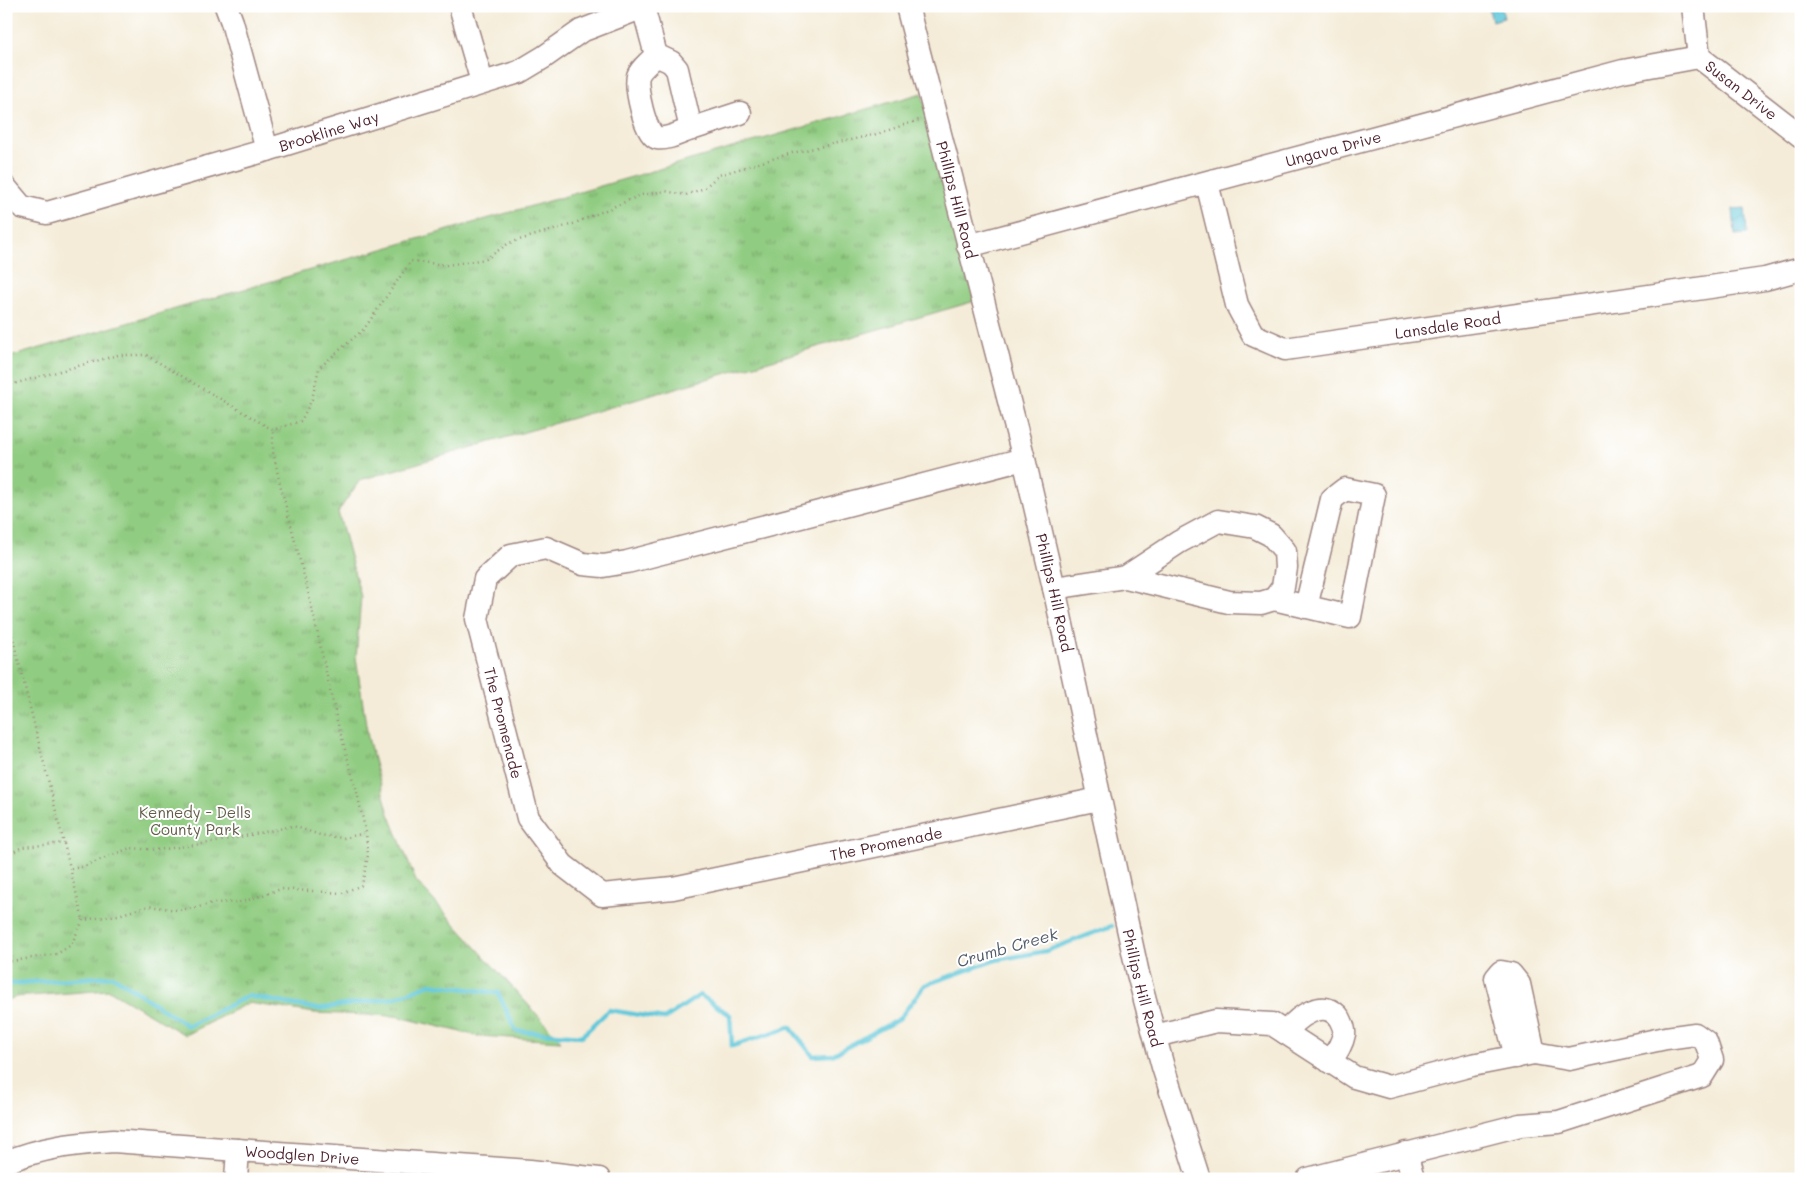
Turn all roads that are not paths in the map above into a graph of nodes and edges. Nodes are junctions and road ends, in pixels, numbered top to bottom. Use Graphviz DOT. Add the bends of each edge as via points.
graph roads {
  1 [pos="226,6"];
  2 [pos="460,6"];
  3 [pos="907,6"];
  4 [pos="1693,6"];
  5 [pos="644,7"];
  6 [pos="656,55"];
  7 [pos="1699,57"];
  8 [pos="482,82"];
  9 [pos="740,113"];
  10 [pos="691,129"];
  11 [pos="1801,136"];
  12 [pos="267,150"];
  13 [pos="1208,183"];
  14 [pos="6,188"];
  15 [pos="968,246"];
  16 [pos="1801,269"];
  17 [pos="1024,460"];
  18 [pos="1126,577"];
  19 [pos="1054,588"];
  20 [pos="1274,599"];
  21 [pos="1306,607"];
  22 [pos="1099,799"];
  23 [pos="1286,1033"];
  24 [pos="1155,1036"];
  25 [pos="1330,1062"];
  26 [pos="238,1150"];
  27 [pos="1406,1153"];
  28 [pos="6,1162"];
  29 [pos="236,1179"];
  30 [pos="599,1179"];
  31 [pos="1200,1179"];
  32 [pos="1308,1179"];
  33 [pos="1413,1179"];
  1 -- 12 [label="street"];
  2 -- 8 [label="street"];
  3 -- 15 [label="street, Phillips Hill Road"];
  4 -- 7 [label="street, Susan Drive"];
  5 -- 6 [label="street"];
  5 -- 8 [label="street, Brookline Way" via="581,31 519,72"];
  6 -- 10 [label="street" via="677,69"];
  6 -- 10 [label="street" via="638,76 644,119 651,134 662,138"];
  7 -- 11 [label="street, Susan Drive"];
  7 -- 13 [label="street, Ungava Drive" via="1622,71"];
  8 -- 12 [label="street, Brookline Way"];
  9 -- 10 [label="street"];
  12 -- 14 [label="street, Brookline Way" via="47,214 22,207"];
  13 -- 15 [label="street, Ungava Drive"];
  13 -- 16 [label="street, Lansdale Road" via="1237,305 1253,335 1284,350 1765,279"];
  15 -- 17 [label="street, Phillips Hill Road"];
  17 -- 19 [label="street, Phillips Hill Road"];
  17 -- 22 [label="street, The Promenade" via="627,562 603,566 583,564 546,548 511,555 485,579 477,619 528,818 563,865 602,895 673,888"];
  18 -- 19 [label="street"];
  18 -- 20 [label="street" via="1229,602 1261,603"];
  18 -- 20 [label="street" via="1218,521 1233,523 1255,527 1271,535 1285,551 1283,587"];
  19 -- 22 [label="street, Phillips Hill Road"];
  20 -- 21 [label="street"];
  21 -- 21 [label="street" via="1350,617 1374,495 1345,489 1332,500"];
  22 -- 24 [label="street, Phillips Hill Road"];
  23 -- 24 [label="street" via="1272,1024 1216,1021"];
  23 -- 25 [label="street"];
  23 -- 25 [label="street" via="1304,1014 1329,1009 1334,1012 1345,1032"];
  24 -- 31 [label="street, Phillips Hill Road"];
  25 -- 27 [label="street" via="1354,1077 1389,1087 1525,1055 1569,1059 1696,1034 1706,1042 1712,1060 1702,1076 1559,1122 1520,1124"];
  26 -- 28 [label="street, Woodglen Drive" via="113,1141 66,1144"];
  26 -- 29 [label="street"];
  26 -- 30 [label="street, Woodglen Drive" via="530,1170"];
  27 -- 32 [label="street"];
  27 -- 33 [label="street"];
}
